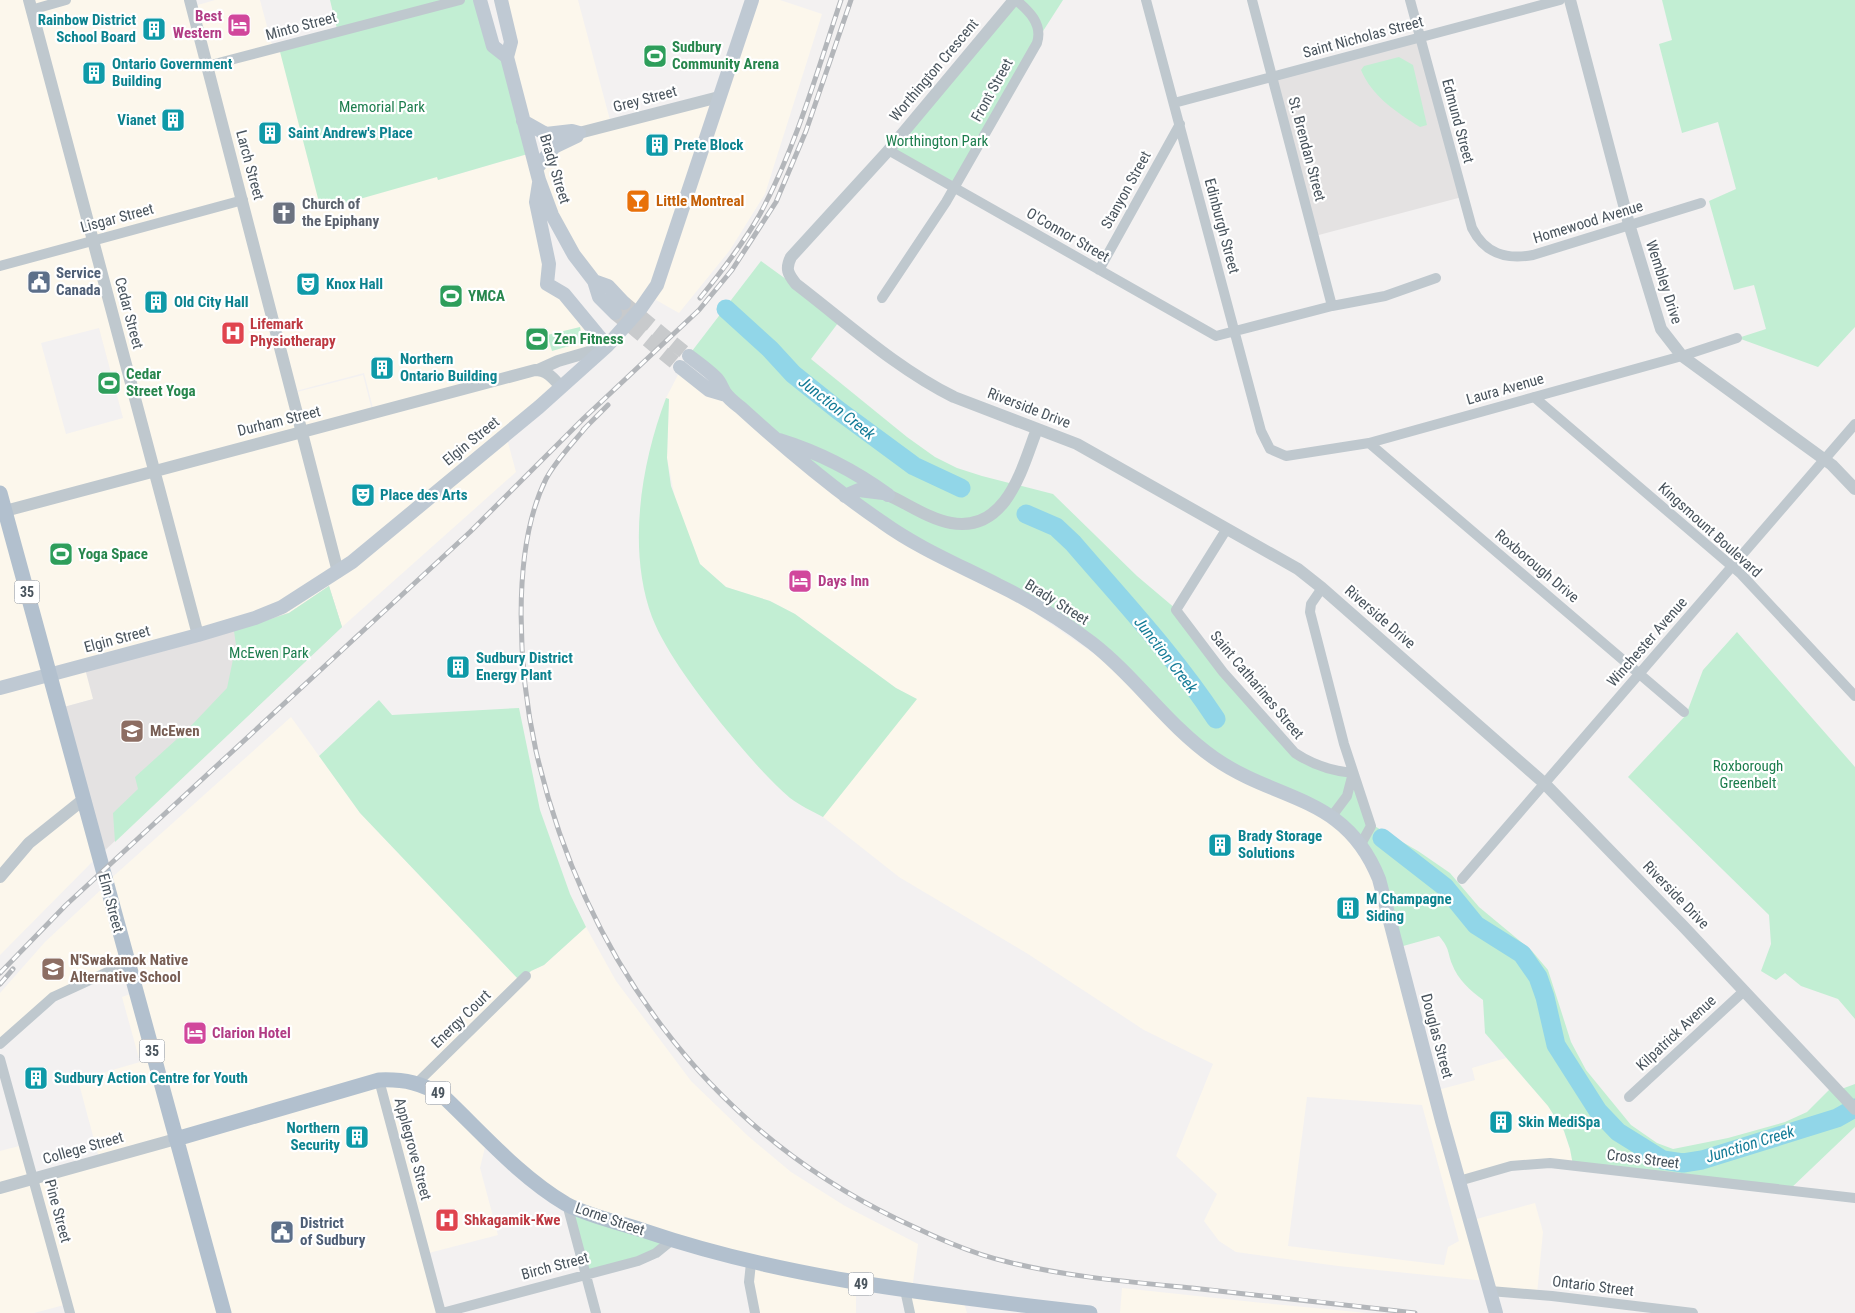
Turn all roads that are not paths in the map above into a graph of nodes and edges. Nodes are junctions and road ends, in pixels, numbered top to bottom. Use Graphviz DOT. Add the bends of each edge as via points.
graph roads {
  1 [pos="66,0"];
  2 [pos="190,0"];
  3 [pos="460,0"];
  4 [pos="480,0"];
  5 [pos="501,0"];
  6 [pos="752,0"];
  7 [pos="1015,0"];
  8 [pos="1146,0"];
  9 [pos="1252,0"];
  10 [pos="1410,0"];
  11 [pos="1560,0"];
  12 [pos="1570,0"];
  13 [pos="30,5"];
  14 [pos="1420,37"];
  15 [pos="506,58"];
  16 [pos="207,66"];
  17 [pos="1272,76"];
  18 [pos="719,97"];
  19 [pos="1174,103"];
  20 [pos="523,121"];
  21 [pos="1180,124"];
  22 [pos="579,133"];
  23 [pos="888,150"];
  24 [pos="538,175"];
  25 [pos="955,187"];
  26 [pos="243,200"];
  27 [pos="1701,203"];
  28 [pos="1629,224"];
  29 [pos="94,240"];
  30 [pos="1485,247"];
  31 [pos="0,266"];
  32 [pos="1099,270"];
  33 [pos="789,276"];
  34 [pos="1436,278"];
  35 [pos="882,298"];
  36 [pos="1332,306"];
  37 [pos="620,308"];
  38 [pos="1235,331"];
  39 [pos="1737,338"];
  40 [pos="607,346"];
  41 [pos="1682,356"];
  42 [pos="684,361"];
  43 [pos="538,370"];
  44 [pos="561,387"];
  45 [pos="1534,397"];
  46 [pos="1855,424"];
  47 [pos="1037,429"];
  48 [pos="302,432"];
  49 [pos="776,440"];
  50 [pos="1369,443"];
  51 [pos="1278,454"];
  52 [pos="1826,460"];
  53 [pos="153,470"];
  54 [pos="1855,489"];
  55 [pos="0,493"];
  56 [pos="888,495"];
  57 [pos="845,496"];
  58 [pos="2,512"];
  59 [pos="1226,530"];
  60 [pos="1732,566"];
  61 [pos="338,572"];
  62 [pos="1322,588"];
  63 [pos="198,635"];
  64 [pos="50,673"];
  65 [pos="1639,674"];
  66 [pos="0,688"];
  67 [pos="1855,696"];
  68 [pos="1684,712"];
  69 [pos="1353,773"];
  70 [pos="1544,783"];
  71 [pos="84,799"];
  72 [pos="1332,816"];
  73 [pos="1361,844"];
  74 [pos="0,877"];
  75 [pos="1462,879"];
  76 [pos="127,963"];
  77 [pos="526,976"];
  78 [pos="1744,990"];
  79 [pos="0,1044"];
  80 [pos="0,1060"];
  81 [pos="379,1080"];
  82 [pos="416,1083"];
  83 [pos="1629,1097"];
  84 [pos="1855,1110"];
  85 [pos="176,1139"];
  86 [pos="34,1179"];
  87 [pos="1459,1181"];
  88 [pos="0,1188"];
  89 [pos="1855,1198"];
  90 [pos="567,1204"];
  91 [pos="672,1240"];
  92 [pos="751,1263"];
  93 [pos="585,1274"];
  94 [pos="905,1290"];
  95 [pos="1490,1291"];
  96 [pos="70,1313"];
  97 [pos="224,1313"];
  98 [pos="442,1313"];
  99 [pos="596,1313"];
  100 [pos="754,1313"];
  101 [pos="910,1313"];
  102 [pos="1090,1313"];
  103 [pos="1496,1313"];
  104 [pos="1692,1313"];
  1 -- 13 [label="street"];
  2 -- 16 [label="street, Larch Street"];
  3 -- 16 [label="street, Minto Street"];
  4 -- 15 [label="main road, Brady Street" via="492,46"];
  5 -- 15 [label="main road, Brady Street" via="512,42"];
  6 -- 18 [label="main road, Elgin Street"];
  7 -- 23 [label="street, Worthington Crescent"];
  7 -- 25 [label="street, Front Street" via="1036,22 1040,34"];
  8 -- 19 [label="street, Edinburgh Street"];
  9 -- 17 [label="street, St. Brendan Street"];
  10 -- 14 [label="street, Edmund Street"];
  11 -- 14 [label="street, Saint Nicholas Street"];
  12 -- 28 [label="street, Wembley Drive"];
  13 -- 29 [label="street, Cedar Street"];
  14 -- 17 [label="street, Saint Nicholas Street"];
  14 -- 30 [label="street, Edmund Street" via="1472,228"];
  15 -- 20 [label="main road, Brady Street"];
  16 -- 26 [label="street, Larch Street"];
  17 -- 19 [label="street, Saint Nicholas Street"];
  17 -- 36 [label="street, St. Brendan Street"];
  18 -- 22 [label="street, Grey Street"];
  18 -- 40 [label="main road, Elgin Street" via="657,285"];
  19 -- 21 [label="street, Edinburgh Street"];
  20 -- 22 [label="main road" via="546,134"];
  20 -- 24 [label="main road, Brady Street"];
  21 -- 32 [label="street, Stanyon Street"];
  21 -- 38 [label="street, Edinburgh Street"];
  22 -- 24 [label="main road" via="554,148"];
  23 -- 25 [label="street, O'Connor Street"];
  23 -- 33 [label="street, Worthington Crescent" via="791,257 787,268"];
  24 -- 37 [label="main road, Brady Street" via="563,236 594,281 599,297"];
  24 -- 40 [label="main road" via="536,202 549,264 547,284 564,294"];
  25 -- 32 [label="street, O'Connor Street"];
  25 -- 35 [label="street, Front Street"];
  26 -- 29 [label="street, Lisgar Street"];
  26 -- 48 [label="street, Larch Street"];
  27 -- 28 [label="street, Homewood Avenue"];
  28 -- 30 [label="street, Homewood Avenue" via="1520,258 1505,257"];
  28 -- 41 [label="street, Wembley Drive" via="1657,322"];
  29 -- 31 [label="street, Lisgar Street"];
  29 -- 53 [label="street, Cedar Street"];
  32 -- 38 [label="street, O'Connor Street" via="1210,334 1222,336"];
  33 -- 47 [label="street, Riverside Drive" via="937,389"];
  34 -- 36 [label="street" via="1385,296"];
  36 -- 38 [label="street"];
  38 -- 51 [label="street, Edinburgh Street" via="1261,431 1270,449"];
  39 -- 41 [label="street, Laura Avenue"];
  40 -- 43 [label="street, Durham Street"];
  40 -- 44 [label="main road, Elgin Street"];
  41 -- 45 [label="street, Laura Avenue"];
  41 -- 52 [label="street, Wembley Drive"];
  42 -- 49 [label="main road, Brady Street" via="717,380 726,395"];
  43 -- 44 [label="street" via="550,375"];
  43 -- 48 [label="street, Durham Street"];
  44 -- 61 [label="main road, Elgin Street"];
  45 -- 50 [label="street, Laura Avenue"];
  45 -- 60 [label="street, Kingsmount Boulevard"];
  46 -- 52 [label="street, Winchester Avenue"];
  47 -- 56 [label="street" via="1014,488 1000,508 986,518 961,524 950,523"];
  47 -- 59 [label="street, Riverside Drive" via="1077,444"];
  48 -- 53 [label="street, Durham Street"];
  48 -- 61 [label="street, Larch Street"];
  49 -- 56 [label="main road" via="803,447"];
  49 -- 57 [label="main road, Brady Street"];
  50 -- 51 [label="street, Laura Avenue" via="1297,455"];
  50 -- 65 [label="street, Roxborough Drive"];
  52 -- 54 [label="street, Wembley Drive"];
  52 -- 60 [label="street, Winchester Avenue"];
  53 -- 58 [label="street, Durham Street"];
  53 -- 63 [label="street, Cedar Street"];
  55 -- 58 [label="main road, Elm Street / 35"];
  56 -- 57 [label="main road" via="859,490"];
  57 -- 72 [label="main road, Brady Street" via="909,539 1042,609 1092,643 1178,730 1217,760"];
  58 -- 64 [label="main road, Elm Street / 35"];
  59 -- 62 [label="street, Riverside Drive" via="1298,569"];
  59 -- 69 [label="street, Saint Catharines Street" via="1176,610 1228,679 1294,753 1326,769"];
  60 -- 65 [label="street, Winchester Avenue"];
  60 -- 67 [label="street, Kingsmount Boulevard"];
  61 -- 63 [label="main road, Elgin Street" via="282,607"];
  62 -- 69 [label="street" via="1311,604 1310,612"];
  62 -- 70 [label="street, Riverside Drive"];
  63 -- 64 [label="main road, Elgin Street"];
  64 -- 66 [label="main road, Elgin Street"];
  64 -- 71 [label="main road, Elm Street / 35"];
  65 -- 68 [label="street, Roxborough Drive"];
  65 -- 70 [label="street, Winchester Avenue"];
  69 -- 72 [label="street" via="1347,796"];
  69 -- 73 [label="street" via="1371,826"];
  70 -- 75 [label="street, Winchester Avenue"];
  70 -- 78 [label="street, Riverside Drive"];
  71 -- 74 [label="street" via="29,843"];
  71 -- 76 [label="main road, Elm Street / 35"];
  72 -- 73 [label="main road, Brady Street"];
  73 -- 87 [label="main road, Douglas Street" via="1379,879"];
  76 -- 79 [label="street" via="53,998"];
  76 -- 85 [label="main road, Elm Street / 35"];
  77 -- 82 [label="street, Energy Court"];
  78 -- 83 [label="street, Kilpatrick Avenue"];
  78 -- 84 [label="street, Riverside Drive"];
  80 -- 86 [label="street, Pine Street"];
  81 -- 82 [label="main road, Lorne Street / 49" via="402,1079"];
  81 -- 85 [label="main road, Lorne Street / 49"];
  81 -- 98 [label="street, Applegrove Street"];
  82 -- 90 [label="main road, Lorne Street / 49" via="444,1097 532,1180"];
  85 -- 86 [label="street, College Street"];
  85 -- 97 [label="main road, Elm Street / 35"];
  86 -- 88 [label="street, College Street"];
  86 -- 96 [label="street, Pine Street"];
  87 -- 89 [label="street, Cross Street" via="1511,1166 1550,1163"];
  87 -- 95 [label="main road, Douglas Street"];
  90 -- 91 [label="main road, Lorne Street / 49"];
  90 -- 93 [label="street"];
  91 -- 92 [label="main road, Lorne Street / 49"];
  91 -- 93 [label="street, Birch Street" via="650,1256"];
  92 -- 94 [label="main road, Lorne Street / 49"];
  92 -- 100 [label="street" via="749,1282"];
  93 -- 98 [label="street, Birch Street"];
  93 -- 99 [label="street"];
  94 -- 101 [label="street"];
  94 -- 102 [label="main road, Lorne Street / 49"];
  95 -- 103 [label="main road, Douglas Street"];
  95 -- 104 [label="street, Ontario Street"];
}
